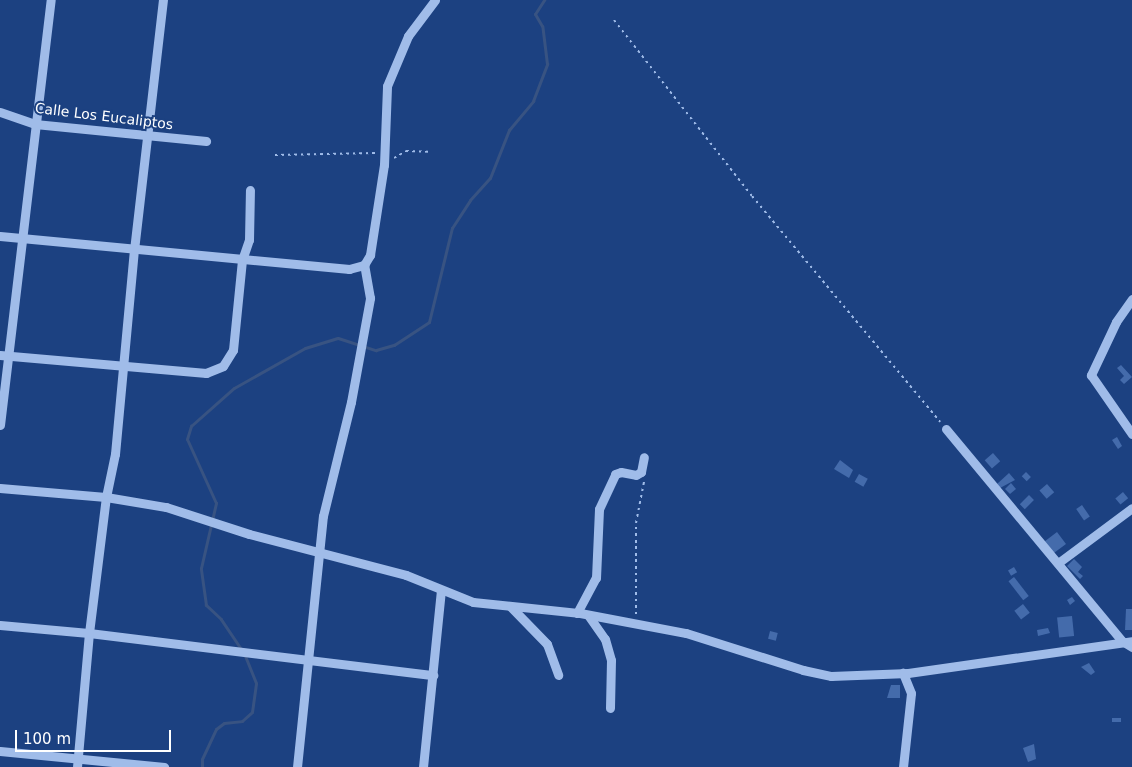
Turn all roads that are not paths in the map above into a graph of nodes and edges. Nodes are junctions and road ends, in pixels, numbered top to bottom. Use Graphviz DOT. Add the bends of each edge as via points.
graph roads {
  1 [pos="51,0"];
  2 [pos="163,0"];
  3 [pos="435,0"];
  4 [pos="0,112"];
  5 [pos="35,124"];
  6 [pos="147,136"];
  7 [pos="206,141"];
  8 [pos="250,190"];
  9 [pos="0,236"];
  10 [pos="22,238"];
  11 [pos="134,250"];
  12 [pos="242,260"];
  13 [pos="364,265"];
  14 [pos="1132,299"];
  15 [pos="3,356"];
  16 [pos="122,366"];
  17 [pos="0,425"];
  18 [pos="946,429"];
  19 [pos="1132,434"];
  20 [pos="644,457"];
  21 [pos="0,488"];
  22 [pos="106,497"];
  23 [pos="1132,508"];
  24 [pos="318,553"];
  25 [pos="1058,563"];
  26 [pos="441,590"];
  27 [pos="510,606"];
  28 [pos="576,613"];
  29 [pos="588,615"];
  30 [pos="0,625"];
  31 [pos="89,633"];
  32 [pos="1122,641"];
  33 [pos="1132,641"];
  34 [pos="1132,647"];
  35 [pos="306,660"];
  36 [pos="903,673"];
  37 [pos="558,674"];
  38 [pos="433,675"];
  39 [pos="610,708"];
  40 [pos="0,751"];
  41 [pos="77,764"];
  42 [pos="164,767"];
  43 [pos="297,767"];
  44 [pos="423,767"];
  45 [pos="903,767"];
  1 -- 5 [label="street"];
  2 -- 6 [label="street"];
  3 -- 13 [label="street" via="408,36 387,86 384,165 370,256"];
  4 -- 5 [label="street, Calle Los Eucaliptos"];
  5 -- 6 [label="street, Calle Los Eucaliptos"];
  5 -- 10 [label="street"];
  6 -- 7 [label="street, Calle Los Eucaliptos"];
  6 -- 11 [label="street"];
  8 -- 12 [label="street" via="248,240"];
  9 -- 10 [label="street"];
  10 -- 11 [label="street"];
  10 -- 15 [label="street"];
  11 -- 12 [label="street"];
  11 -- 16 [label="street"];
  12 -- 13 [label="street" via="348,269"];
  12 -- 16 [label="street" via="233,350 223,366 206,373"];
  13 -- 24 [label="street" via="370,298"];
  14 -- 19 [label="street" via="1116,322 1091,375"];
  15 -- 16 [label="street"];
  15 -- 17 [label="street"];
  16 -- 22 [label="street" via="115,454"];
  18 -- 25 [label="street"];
  20 -- 28 [label="street" via="641,472 636,475 615,474 599,509 596,578"];
  21 -- 22 [label="street"];
  22 -- 24 [label="street" via="180,511"];
  22 -- 31 [label="street"];
  23 -- 25 [label="street"];
  24 -- 26 [label="street" via="406,575"];
  24 -- 35 [label="street"];
  25 -- 32 [label="street"];
  26 -- 27 [label="street" via="473,602"];
  26 -- 38 [label="street"];
  27 -- 28 [label="street"];
  27 -- 37 [label="street" via="547,644"];
  28 -- 29 [label="street"];
  29 -- 36 [label="street" via="710,638 803,670 831,676"];
  29 -- 39 [label="street" via="605,639 611,660"];
  30 -- 31 [label="street"];
  31 -- 35 [label="street"];
  31 -- 41 [label="street"];
  32 -- 33 [label="street"];
  32 -- 34 [label="street"];
  32 -- 36 [label="street"];
  35 -- 38 [label="street"];
  35 -- 43 [label="street"];
  36 -- 45 [label="street" via="911,694"];
  38 -- 44 [label="street"];
  40 -- 41 [label="street"];
  41 -- 42 [label="street"];
}
